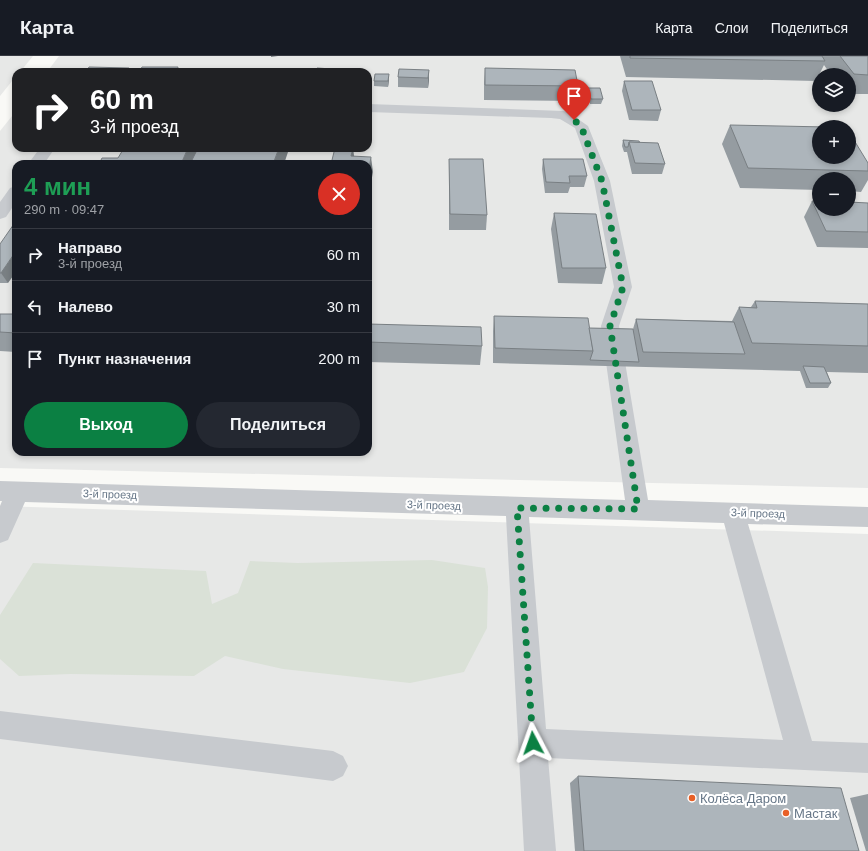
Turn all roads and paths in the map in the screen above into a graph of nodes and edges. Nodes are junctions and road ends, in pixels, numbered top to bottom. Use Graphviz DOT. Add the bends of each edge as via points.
graph roads {
  1 [pos="372,108"];
  2 [pos="12,197"];
  3 [pos="0,214"];
  4 [pos="9,491"];
  5 [pos="517,508"];
  6 [pos="638,509"];
  7 [pos="733,513"];
  8 [pos="868,517"];
  9 [pos="0,532"];
  10 [pos="0,725"];
  11 [pos="533,743"];
  12 [pos="802,755"];
  13 [pos="868,758"];
  14 [pos="333,766"];
  15 [pos="540,851"];
  1 -- 6 [label="street" via="563,115 581,126 602,181 623,287 610,326"];
  2 -- 3 [label="street"];
  4 -- 5 [label="street, 3-й проезд"];
  4 -- 9 [label="street"];
  5 -- 6 [label="street, 3-й проезд"];
  5 -- 11 [label="street"];
  6 -- 7 [label="street, 3-й проезд"];
  7 -- 8 [label="street, 3-й проезд"];
  7 -- 12 [label="street"];
  10 -- 14 [label="street"];
  11 -- 12 [label="street"];
  11 -- 15 [label="street"];
  12 -- 13 [label="street"];
}
